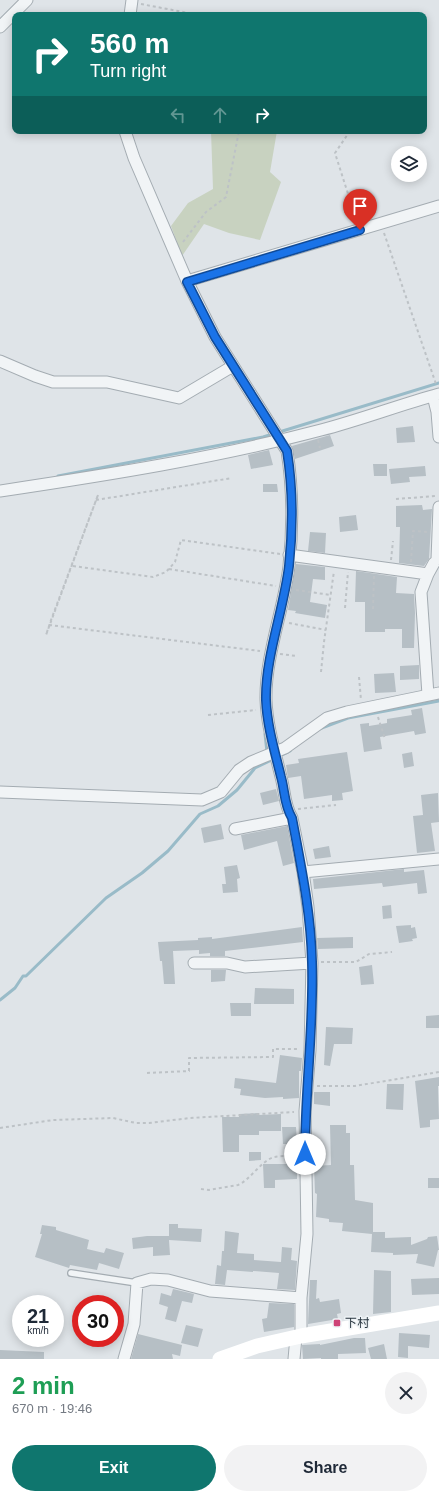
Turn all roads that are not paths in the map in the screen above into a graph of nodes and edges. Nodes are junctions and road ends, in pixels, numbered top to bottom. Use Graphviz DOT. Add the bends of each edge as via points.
graph roads {
  1 [pos="27,0"];
  2 [pos="132,1"];
  3 [pos="15,12"];
  4 [pos="130,12"];
  5 [pos="12,15"];
  6 [pos="0,27"];
  7 [pos="126,134"];
  8 [pos="439,206"];
  9 [pos="187,282"];
  10 [pos="0,361"];
  11 [pos="233,366"];
  12 [pos="436,392"];
  13 [pos="439,436"];
  14 [pos="280,440"];
  15 [pos="0,491"];
  16 [pos="439,506"];
  17 [pos="289,556"];
  18 [pos="438,559"];
  19 [pos="428,574"];
  20 [pos="434,694"];
  21 [pos="275,753"];
  22 [pos="0,792"];
  23 [pos="289,814"];
  24 [pos="235,829"];
  25 [pos="439,859"];
  26 [pos="303,872"];
  27 [pos="194,963"];
  28 [pos="312,963"];
  29 [pos="71,1273"];
  30 [pos="137,1283"];
  31 [pos="301,1298"];
  32 [pos="439,1313"];
  33 [pos="298,1336"];
  34 [pos="124,1359"];
  35 [pos="220,1359"];
  36 [pos="294,1359"];
  1 -- 3 [label="street"];
  2 -- 4 [label="street"];
  5 -- 6 [label="street"];
  7 -- 9 [label="street"];
  8 -- 9 [label="street"];
  9 -- 11 [label="street"];
  10 -- 11 [label="street" via="53,382 107,382 179,398"];
  11 -- 14 [label="street"];
  12 -- 13 [label="street"];
  12 -- 14 [label="street" via="321,430"];
  14 -- 15 [label="street" via="168,463"];
  14 -- 17 [label="street" via="287,451 290,469 292,512"];
  16 -- 18 [label="street"];
  17 -- 19 [label="street"];
  17 -- 21 [label="street" via="267,685 267,709"];
  18 -- 19 [label="street"];
  19 -- 20 [label="street" via="421,592"];
  20 -- 21 [label="street" via="327,718"];
  21 -- 22 [label="street" via="251,762 239,770 221,792 202,800"];
  21 -- 23 [label="street"];
  23 -- 24 [label="street"];
  23 -- 26 [label="street"];
  25 -- 26 [label="street"];
  26 -- 28 [label="street"];
  27 -- 28 [label="street" via="227,963 245,967"];
  28 -- 31 [label="street" via="310,1050 305,1111 307,1234"];
  29 -- 30 [label="lane"];
  30 -- 31 [label="street" via="151,1279 168,1280 210,1291"];
  30 -- 34 [label="street" via="134,1324"];
  31 -- 33 [label="street"];
  32 -- 33 [label="street"];
  33 -- 35 [label="street" via="256,1346"];
  33 -- 36 [label="street"];
}
